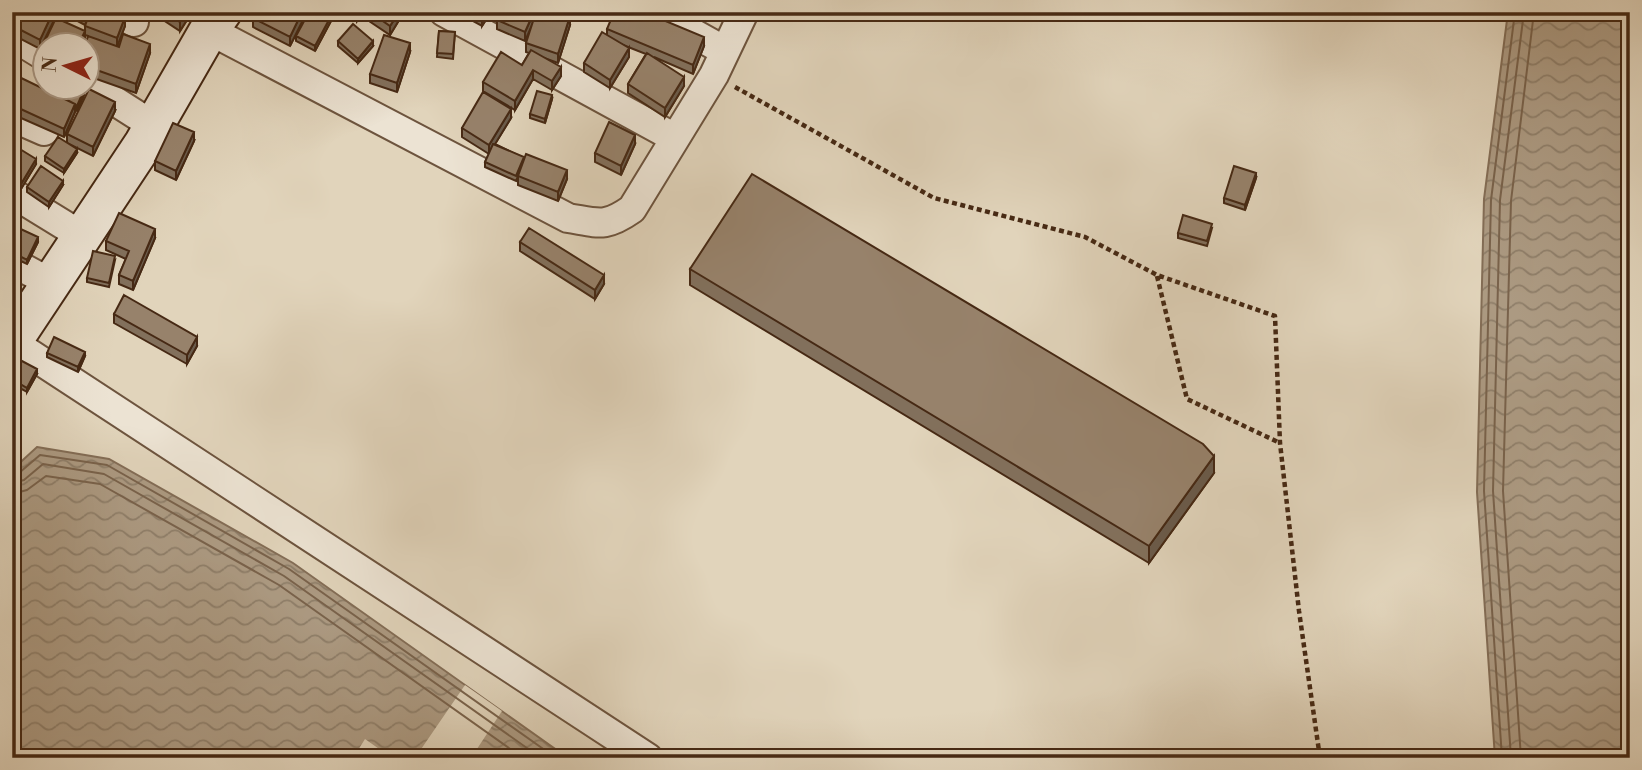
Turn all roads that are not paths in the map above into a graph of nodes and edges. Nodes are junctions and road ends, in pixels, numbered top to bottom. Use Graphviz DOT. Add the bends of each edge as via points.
graph roads {
  1 [pos="444,12"];
  2 [pos="655,12"];
  3 [pos="744,12"];
  4 [pos="216,21"];
  5 [pos="12,36"];
  6 [pos="32,48"];
  7 [pos="719,63"];
  8 [pos="102,93"];
  9 [pos="12,117"];
  10 [pos="154,126"];
  11 [pos="44,131"];
  12 [pos="675,138"];
  13 [pos="12,193"];
  14 [pos="82,236"];
  15 [pos="12,262"];
  16 [pos="51,283"];
  17 [pos="12,342"];
  18 [pos="648,758"];
  1 -- 12 [label="street"];
  2 -- 7 [label="street"];
  3 -- 7 [label="street"];
  4 -- 10 [label="street"];
  4 -- 12 [label="street" via="568,218 600,223 616,220 632,209"];
  5 -- 6 [label="street"];
  7 -- 12 [label="street"];
  8 -- 10 [label="street"];
  9 -- 11 [label="street"];
  10 -- 14 [label="street"];
  13 -- 14 [label="street"];
  14 -- 16 [label="street"];
  15 -- 16 [label="street"];
  16 -- 17 [label="street"];
  17 -- 18 [label="street"];
}
